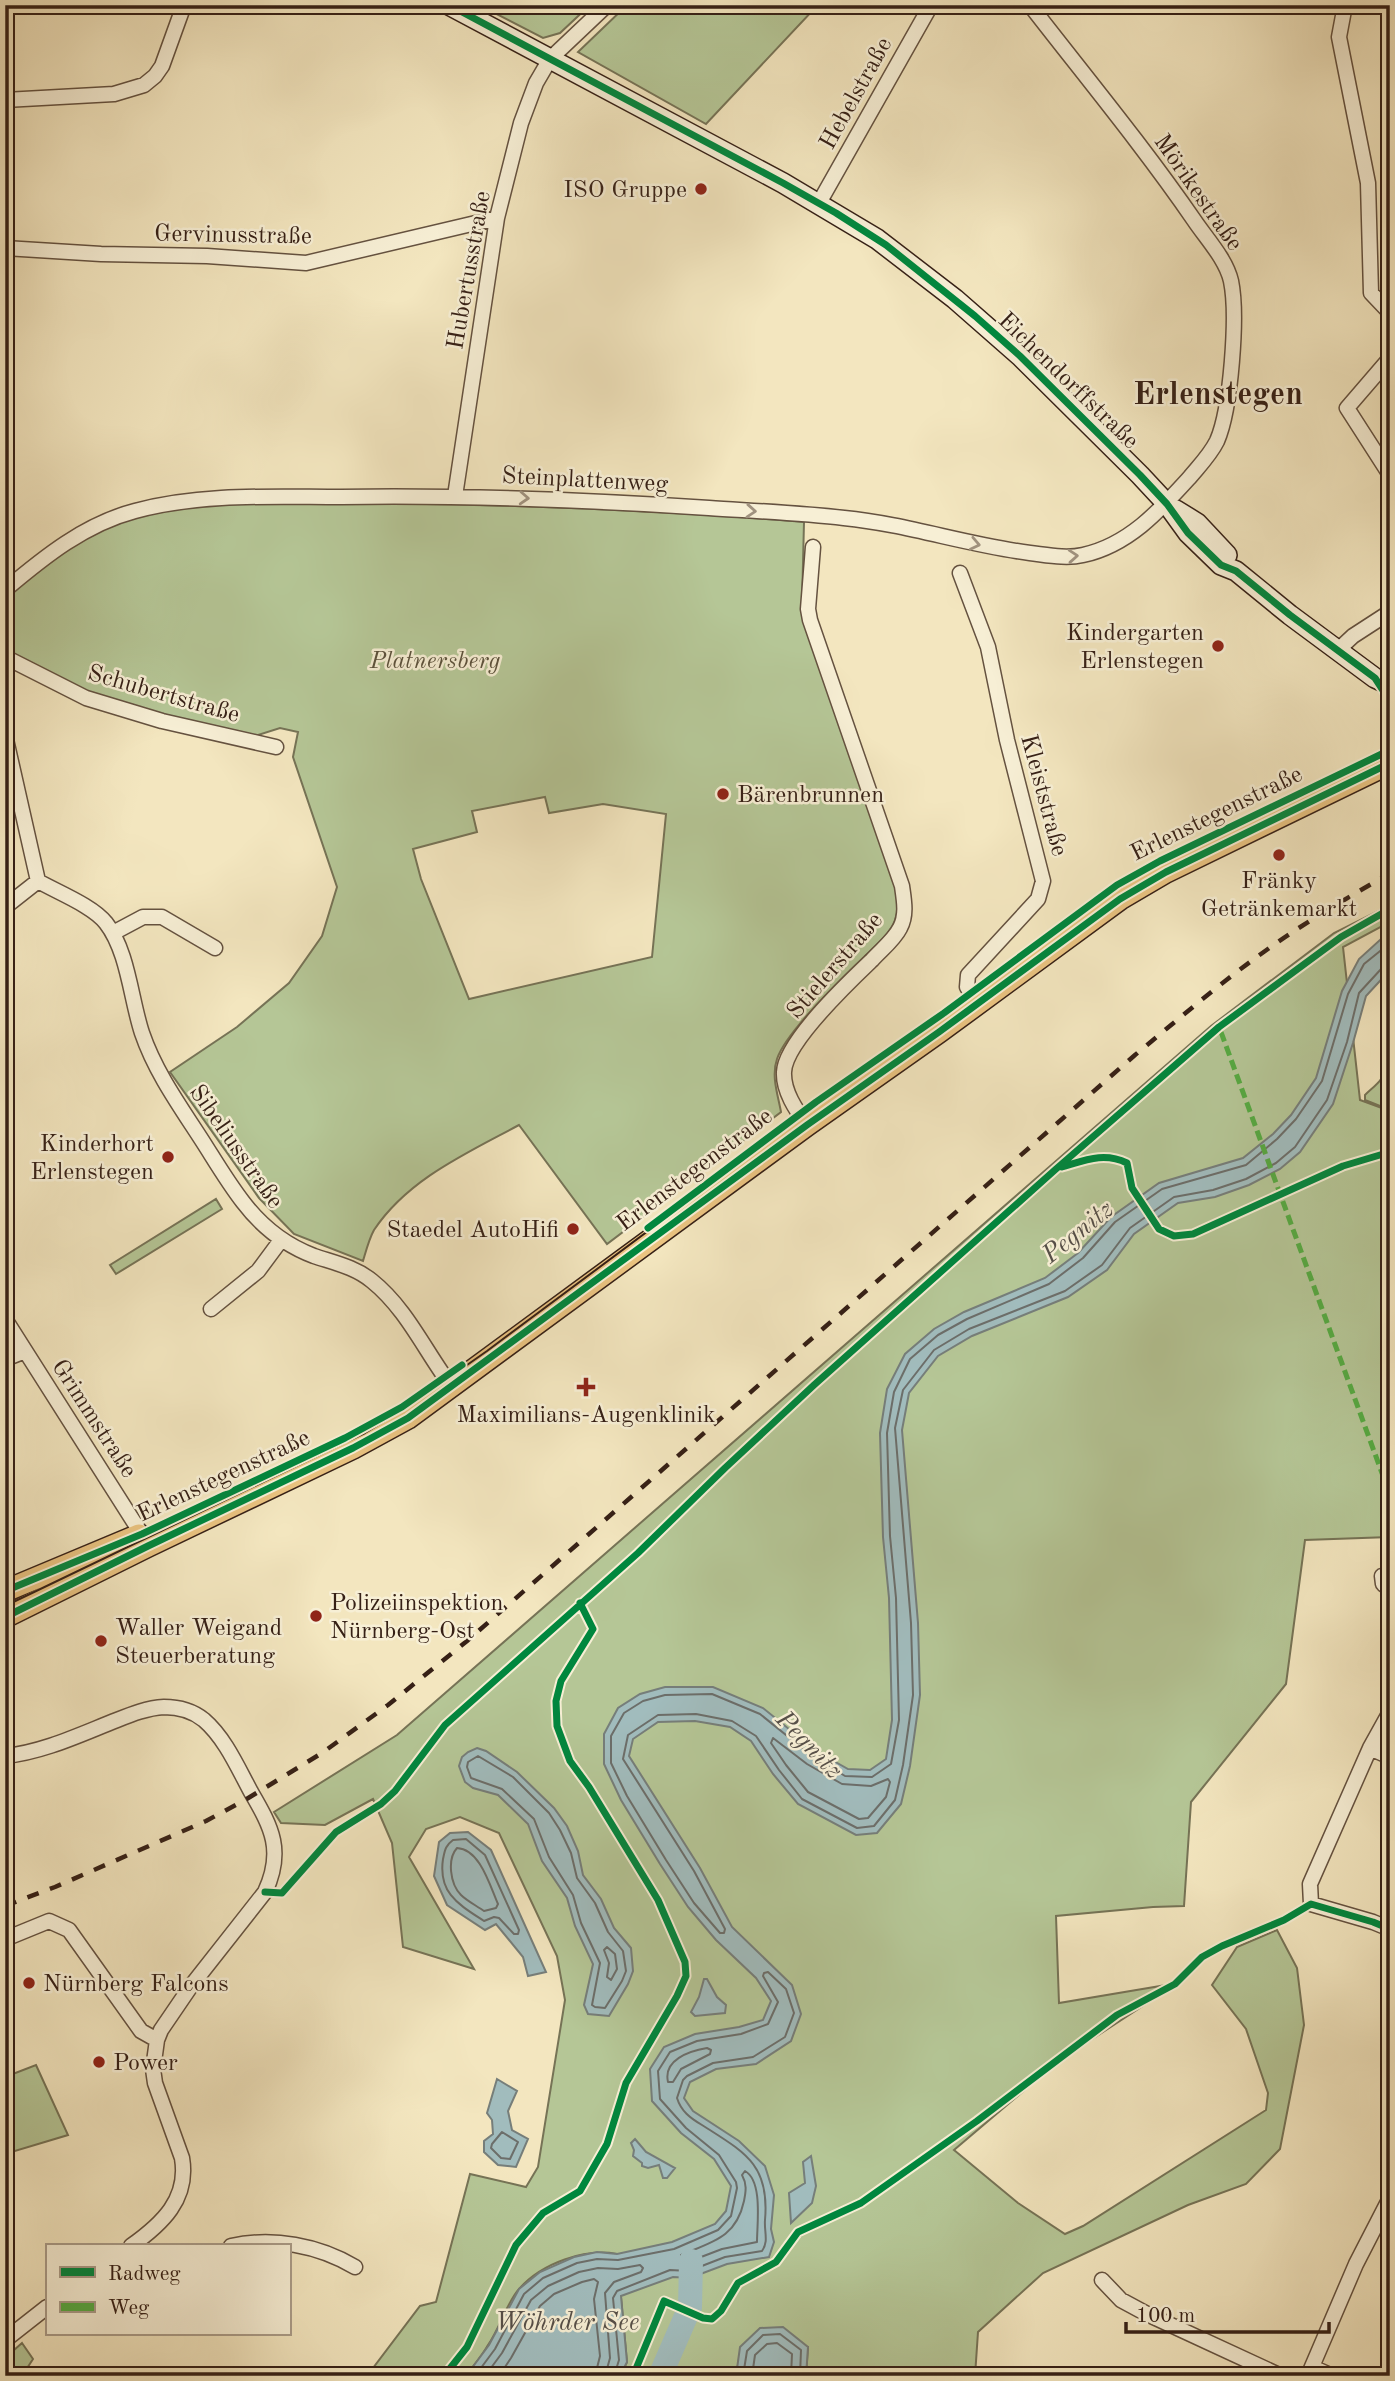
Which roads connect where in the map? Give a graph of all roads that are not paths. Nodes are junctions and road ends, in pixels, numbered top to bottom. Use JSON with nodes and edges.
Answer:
{"nodes":[{"id":1,"x":184,"y":5,"type":"edge"},
{"id":2,"x":449,"y":5,"type":"edge"},
{"id":3,"x":607,"y":5,"type":"edge"},
{"id":4,"x":931,"y":5,"type":"edge"},
{"id":5,"x":1030,"y":5,"type":"edge"},
{"id":6,"x":1345,"y":5,"type":"edge"},
{"id":7,"x":550,"y":59,"type":"junction"},
{"id":8,"x":5,"y":100,"type":"edge"},
{"id":9,"x":819,"y":203,"type":"junction"},
{"id":10,"x":497,"y":218,"type":"junction"},
{"id":11,"x":5,"y":248,"type":"edge"},
{"id":12,"x":1390,"y":313,"type":"edge"},
{"id":13,"x":1390,"y":358,"type":"edge"},
{"id":14,"x":1390,"y":475,"type":"edge"},
{"id":15,"x":456,"y":496,"type":"junction"},
{"id":16,"x":1167,"y":504,"type":"junction"},
{"id":17,"x":813,"y":547,"type":"dead end"},
{"id":18,"x":960,"y":573,"type":"dead end"},
{"id":19,"x":5,"y":590,"type":"edge"},
{"id":20,"x":1390,"y":612,"type":"edge"},
{"id":21,"x":1338,"y":650,"type":"junction"},
{"id":22,"x":5,"y":657,"type":"edge"},
{"id":23,"x":1382,"y":681,"type":"edge"},
{"id":24,"x":1390,"y":701,"type":"edge"},
{"id":25,"x":5,"y":735,"type":"edge"},
{"id":26,"x":276,"y":747,"type":"dead end"},
{"id":27,"x":1390,"y":750,"type":"edge"},
{"id":28,"x":1390,"y":764,"type":"edge"},
{"id":29,"x":38,"y":881,"type":"junction"},
{"id":30,"x":5,"y":907,"type":"edge"},
{"id":31,"x":113,"y":933,"type":"junction"},
{"id":32,"x":215,"y":948,"type":"dead end"},
{"id":33,"x":974,"y":999,"type":"junction"},
{"id":34,"x":803,"y":1120,"type":"junction"},
{"id":35,"x":281,"y":1240,"type":"junction"},
{"id":36,"x":211,"y":1309,"type":"dead end"},
{"id":37,"x":5,"y":1319,"type":"edge"},
{"id":38,"x":25,"y":1351,"type":"junction"},
{"id":39,"x":5,"y":1359,"type":"edge"},
{"id":40,"x":449,"y":1382,"type":"junction"},
{"id":41,"x":145,"y":1540,"type":"junction"},
{"id":42,"x":1381,"y":1576,"type":"dead end"},
{"id":43,"x":1390,"y":1589,"type":"edge"},
{"id":44,"x":5,"y":1591,"type":"edge"},
{"id":45,"x":5,"y":1617,"type":"edge"},
{"id":46,"x":1390,"y":1712,"type":"edge"},
{"id":47,"x":1370,"y":1748,"type":"junction"},
{"id":48,"x":5,"y":1756,"type":"edge"},
{"id":49,"x":1390,"y":1757,"type":"edge"},
{"id":50,"x":1390,"y":1929,"type":"edge"},
{"id":51,"x":5,"y":1938,"type":"edge"},
{"id":52,"x":157,"y":2040,"type":"junction"},
{"id":53,"x":1390,"y":2199,"type":"edge"},
{"id":54,"x":149,"y":2241,"type":"edge"},
{"id":55,"x":241,"y":2244,"type":"edge"},
{"id":56,"x":287,"y":2244,"type":"edge"},
{"id":57,"x":290,"y":2245,"type":"edge"},
{"id":58,"x":355,"y":2267,"type":"dead end"},
{"id":59,"x":1102,"y":2280,"type":"dead end"},
{"id":60,"x":46,"y":2308,"type":"edge"},
{"id":61,"x":5,"y":2340,"type":"edge"},
{"id":62,"x":1310,"y":2371,"type":"edge"},
{"id":63,"x":1281,"y":2376,"type":"edge"},
{"id":64,"x":1332,"y":2376,"type":"edge"}],
"edges":[{"from":1,"to":8,"type":"street"},
{"from":2,"to":7,"type":"street","name":"Eichendorffstraße"},
{"from":3,"to":7,"type":"street","name":"Hubertusstraße"},
{"from":4,"to":9,"type":"street","name":"Hebelstraße"},
{"from":5,"to":16,"type":"street","name":"Mörikestraße"},
{"from":6,"to":12,"type":"street"},
{"from":7,"to":9,"type":"street","name":"Eichendorffstraße"},
{"from":7,"to":10,"type":"street","name":"Hubertusstraße"},
{"from":9,"to":16,"type":"street","name":"Eichendorffstraße"},
{"from":10,"to":11,"type":"street","name":"Gervinusstraße"},
{"from":10,"to":15,"type":"street","name":"Hubertusstraße"},
{"from":13,"to":14,"type":"street"},
{"from":15,"to":16,"type":"street","name":"Steinplattenweg","one_way":true},
{"from":15,"to":19,"type":"street","name":"Steinplattenweg"},
{"from":16,"to":21,"type":"street","name":"Eichendorffstraße"},
{"from":17,"to":34,"type":"street","name":"Stielerstraße"},
{"from":18,"to":33,"type":"street","name":"Kleiststraße"},
{"from":20,"to":21,"type":"street"},
{"from":21,"to":23,"type":"street","name":"Eichendorffstraße"},
{"from":22,"to":26,"type":"street","name":"Schubertstraße"},
{"from":23,"to":24,"type":"street","name":"Eichendorffstraße"},
{"from":25,"to":29,"type":"street"},
{"from":27,"to":33,"type":"main road","name":"Erlenstegenstraße"},
{"from":28,"to":33,"type":"main road","name":"Erlenstegenstraße"},
{"from":29,"to":30,"type":"street"},
{"from":29,"to":31,"type":"street","name":"Sibeliusstraße"},
{"from":31,"to":32,"type":"street"},
{"from":31,"to":35,"type":"street","name":"Sibeliusstraße"},
{"from":33,"to":34,"type":"main road","name":"Erlenstegenstraße"},
{"from":34,"to":40,"type":"main road","name":"Erlenstegenstraße"},
{"from":35,"to":36,"type":"street"},
{"from":35,"to":40,"type":"street","name":"Sibeliusstraße"},
{"from":37,"to":38,"type":"street","name":"Grimmstraße"},
{"from":38,"to":39,"type":"street","name":"Grimmstraße"},
{"from":38,"to":41,"type":"street","name":"Grimmstraße"},
{"from":40,"to":41,"type":"main road","name":"Erlenstegenstraße"},
{"from":41,"to":44,"type":"main road","name":"Erlenstegenstraße"},
{"from":41,"to":45,"type":"main road","name":"Erlenstegenstraße"},
{"from":42,"to":43,"type":"street"},
{"from":46,"to":47,"type":"street"},
{"from":47,"to":49,"type":"street"},
{"from":47,"to":50,"type":"street"},
{"from":48,"to":52,"type":"street"},
{"from":51,"to":52,"type":"street"},
{"from":52,"to":54,"type":"street"},
{"from":53,"to":62,"type":"street"},
{"from":55,"to":56,"type":"street"},
{"from":57,"to":58,"type":"street"},
{"from":59,"to":63,"type":"street"},
{"from":60,"to":61,"type":"street"},
{"from":62,"to":64,"type":"street"}]}
